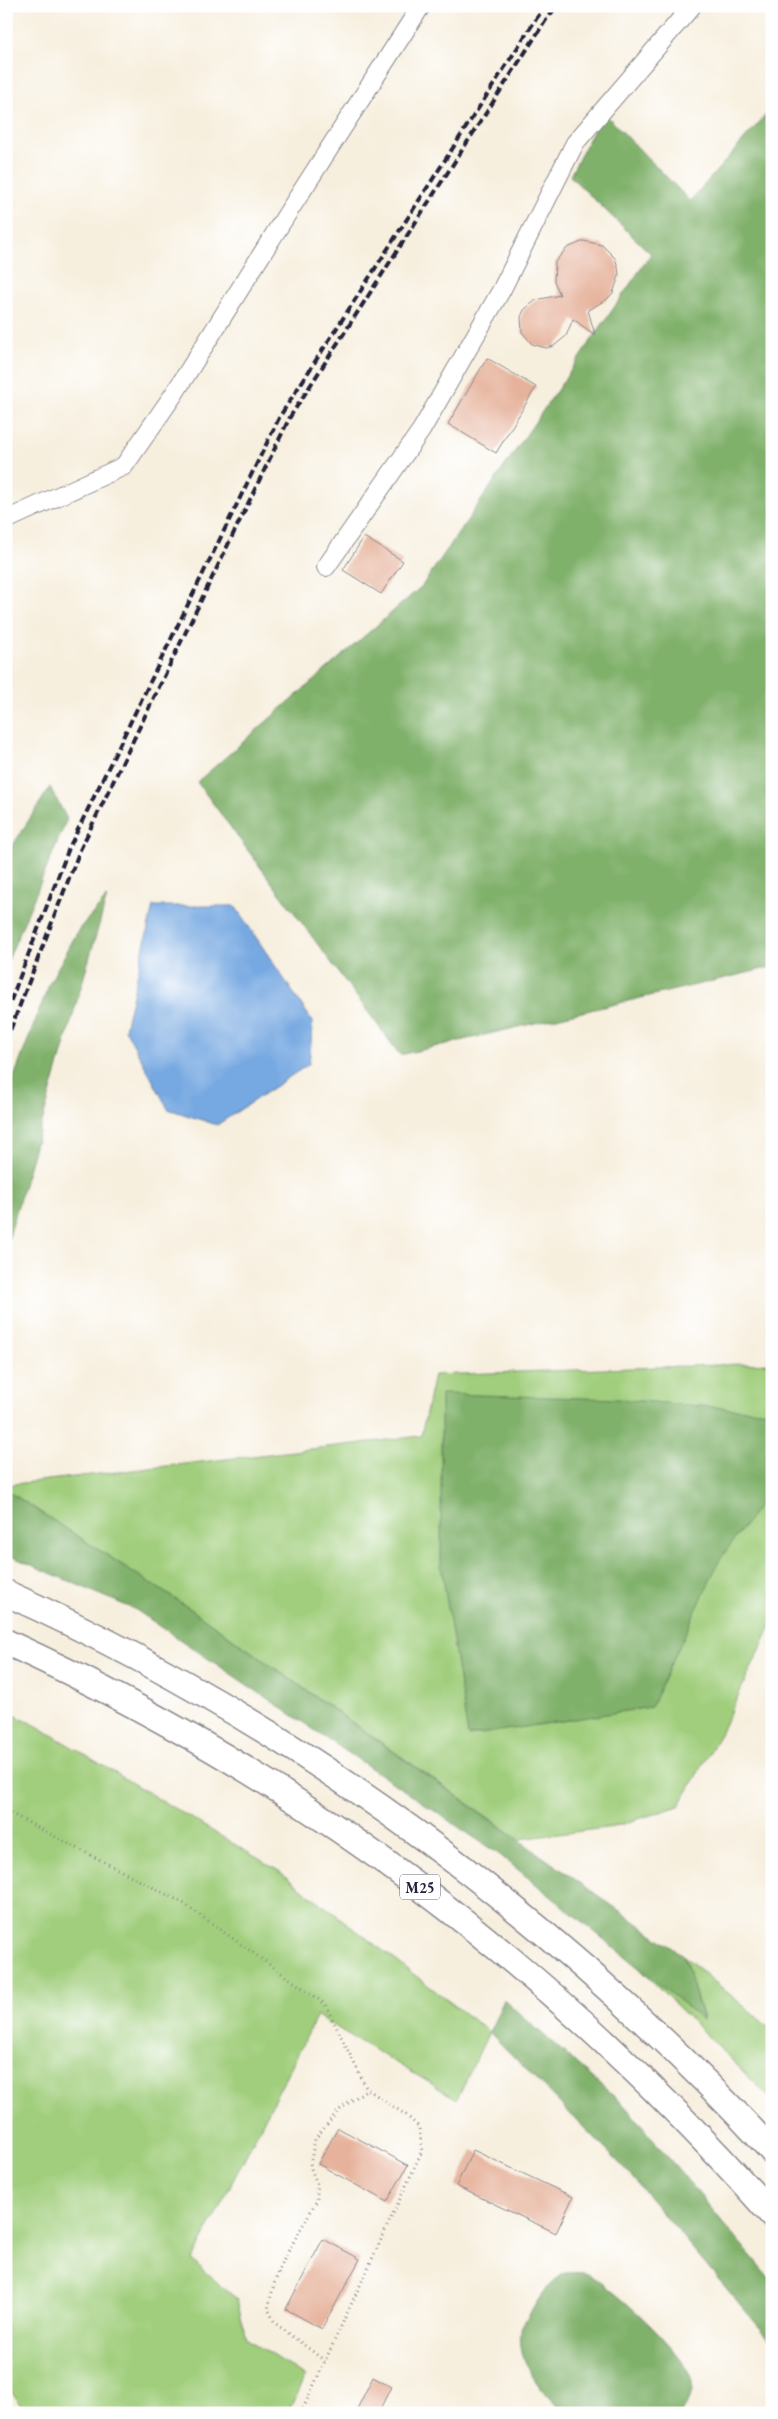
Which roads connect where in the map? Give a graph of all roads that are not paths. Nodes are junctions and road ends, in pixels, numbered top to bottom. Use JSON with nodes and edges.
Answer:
{"nodes":[{"id":1,"x":421,"y":6,"type":"edge"},
{"id":2,"x":692,"y":6,"type":"edge"},
{"id":3,"x":6,"y":520,"type":"edge"},
{"id":4,"x":326,"y":567,"type":"dead end"},
{"id":5,"x":6,"y":1593,"type":"edge"},
{"id":6,"x":6,"y":1642,"type":"edge"},
{"id":7,"x":772,"y":2151,"type":"edge"},
{"id":8,"x":772,"y":2215,"type":"edge"}],
"edges":[{"from":1,"to":3,"type":"lane"},
{"from":2,"to":4,"type":"lane"},
{"from":5,"to":7,"type":"highway","number":"M25"},
{"from":6,"to":8,"type":"highway","number":"M25"}]}
